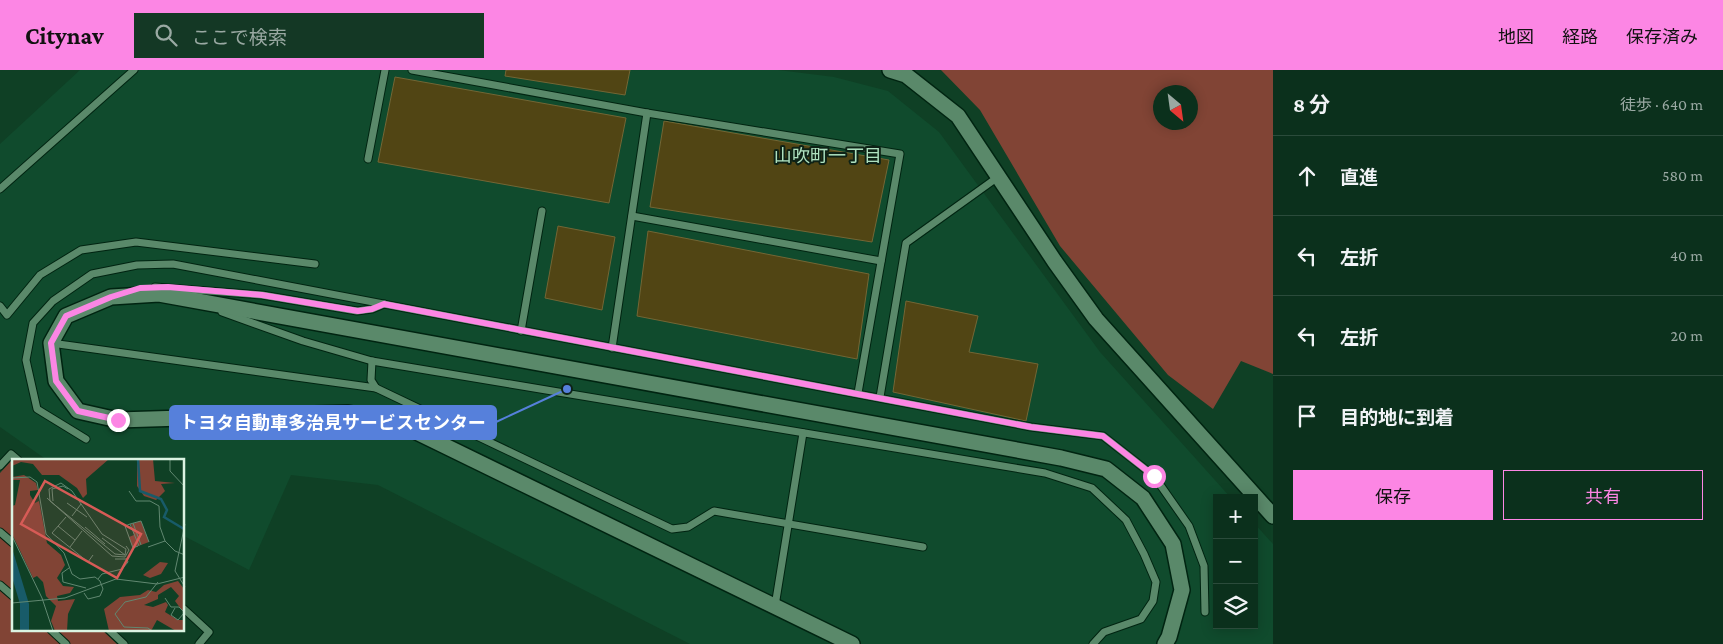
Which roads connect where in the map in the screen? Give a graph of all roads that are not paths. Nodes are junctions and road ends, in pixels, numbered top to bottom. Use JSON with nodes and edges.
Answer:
{"nodes":[{"id":1,"x":134,"y":70,"type":"edge"},
{"id":2,"x":385,"y":70,"type":"edge"},
{"id":3,"x":412,"y":70,"type":"edge"},
{"id":4,"x":890,"y":70,"type":"edge"},
{"id":5,"x":647,"y":112,"type":"junction"},
{"id":6,"x":368,"y":159,"type":"dead end"},
{"id":7,"x":998,"y":176,"type":"junction"},
{"id":8,"x":0,"y":189,"type":"edge"},
{"id":9,"x":542,"y":211,"type":"dead end"},
{"id":10,"x":632,"y":216,"type":"junction"},
{"id":11,"x":881,"y":261,"type":"junction"},
{"id":12,"x":315,"y":264,"type":"dead end"},
{"id":13,"x":111,"y":297,"type":"junction"},
{"id":14,"x":191,"y":300,"type":"junction"},
{"id":15,"x":384,"y":304,"type":"junction"},
{"id":16,"x":0,"y":306,"type":"edge"},
{"id":17,"x":521,"y":331,"type":"junction"},
{"id":18,"x":51,"y":343,"type":"junction"},
{"id":19,"x":612,"y":348,"type":"junction"},
{"id":20,"x":372,"y":360,"type":"junction"},
{"id":21,"x":376,"y":388,"type":"junction"},
{"id":22,"x":858,"y":393,"type":"junction"},
{"id":23,"x":880,"y":397,"type":"junction"},
{"id":24,"x":803,"y":433,"type":"junction"},
{"id":25,"x":86,"y":438,"type":"dead end"},
{"id":26,"x":17,"y":459,"type":"edge"},
{"id":27,"x":0,"y":466,"type":"edge"},
{"id":28,"x":1273,"y":516,"type":"edge"},
{"id":29,"x":788,"y":524,"type":"junction"},
{"id":30,"x":0,"y":532,"type":"edge"},
{"id":31,"x":12,"y":542,"type":"edge"},
{"id":32,"x":923,"y":547,"type":"dead end"},
{"id":33,"x":0,"y":585,"type":"edge"},
{"id":34,"x":12,"y":595,"type":"edge"},
{"id":35,"x":775,"y":607,"type":"junction"},
{"id":36,"x":185,"y":610,"type":"edge"},
{"id":37,"x":1205,"y":612,"type":"dead end"},
{"id":38,"x":53,"y":632,"type":"edge"},
{"id":39,"x":111,"y":632,"type":"edge"},
{"id":40,"x":66,"y":644,"type":"edge"},
{"id":41,"x":124,"y":644,"type":"edge"},
{"id":42,"x":199,"y":644,"type":"edge"},
{"id":43,"x":852,"y":644,"type":"edge"},
{"id":44,"x":1093,"y":644,"type":"edge"},
{"id":45,"x":1165,"y":644,"type":"edge"}],
"edges":[{"from":1,"to":8,"type":"lane"},
{"from":2,"to":6,"type":"lane"},
{"from":3,"to":5,"type":"lane"},
{"from":4,"to":7,"type":"street"},
{"from":5,"to":10,"type":"lane"},
{"from":5,"to":11,"type":"lane"},
{"from":7,"to":23,"type":"lane"},
{"from":7,"to":28,"type":"street"},
{"from":9,"to":17,"type":"lane"},
{"from":10,"to":11,"type":"lane"},
{"from":10,"to":19,"type":"lane"},
{"from":11,"to":22,"type":"lane"},
{"from":12,"to":16,"type":"lane"},
{"from":13,"to":14,"type":"street"},
{"from":13,"to":15,"type":"lane"},
{"from":13,"to":18,"type":"street"},
{"from":14,"to":20,"type":"lane"},
{"from":14,"to":45,"type":"street"},
{"from":15,"to":17,"type":"lane"},
{"from":15,"to":25,"type":"lane"},
{"from":17,"to":19,"type":"lane"},
{"from":18,"to":21,"type":"lane"},
{"from":18,"to":35,"type":"street"},
{"from":19,"to":22,"type":"lane"},
{"from":20,"to":21,"type":"lane"},
{"from":20,"to":24,"type":"lane"},
{"from":21,"to":29,"type":"lane"},
{"from":22,"to":23,"type":"lane"},
{"from":23,"to":37,"type":"lane"},
{"from":24,"to":29,"type":"lane"},
{"from":24,"to":44,"type":"lane"},
{"from":26,"to":27,"type":"lane"},
{"from":29,"to":32,"type":"lane"},
{"from":29,"to":35,"type":"lane"},
{"from":30,"to":31,"type":"lane"},
{"from":33,"to":34,"type":"lane"},
{"from":35,"to":43,"type":"street"},
{"from":36,"to":42,"type":"lane"},
{"from":38,"to":40,"type":"lane"},
{"from":39,"to":41,"type":"lane"}]}
